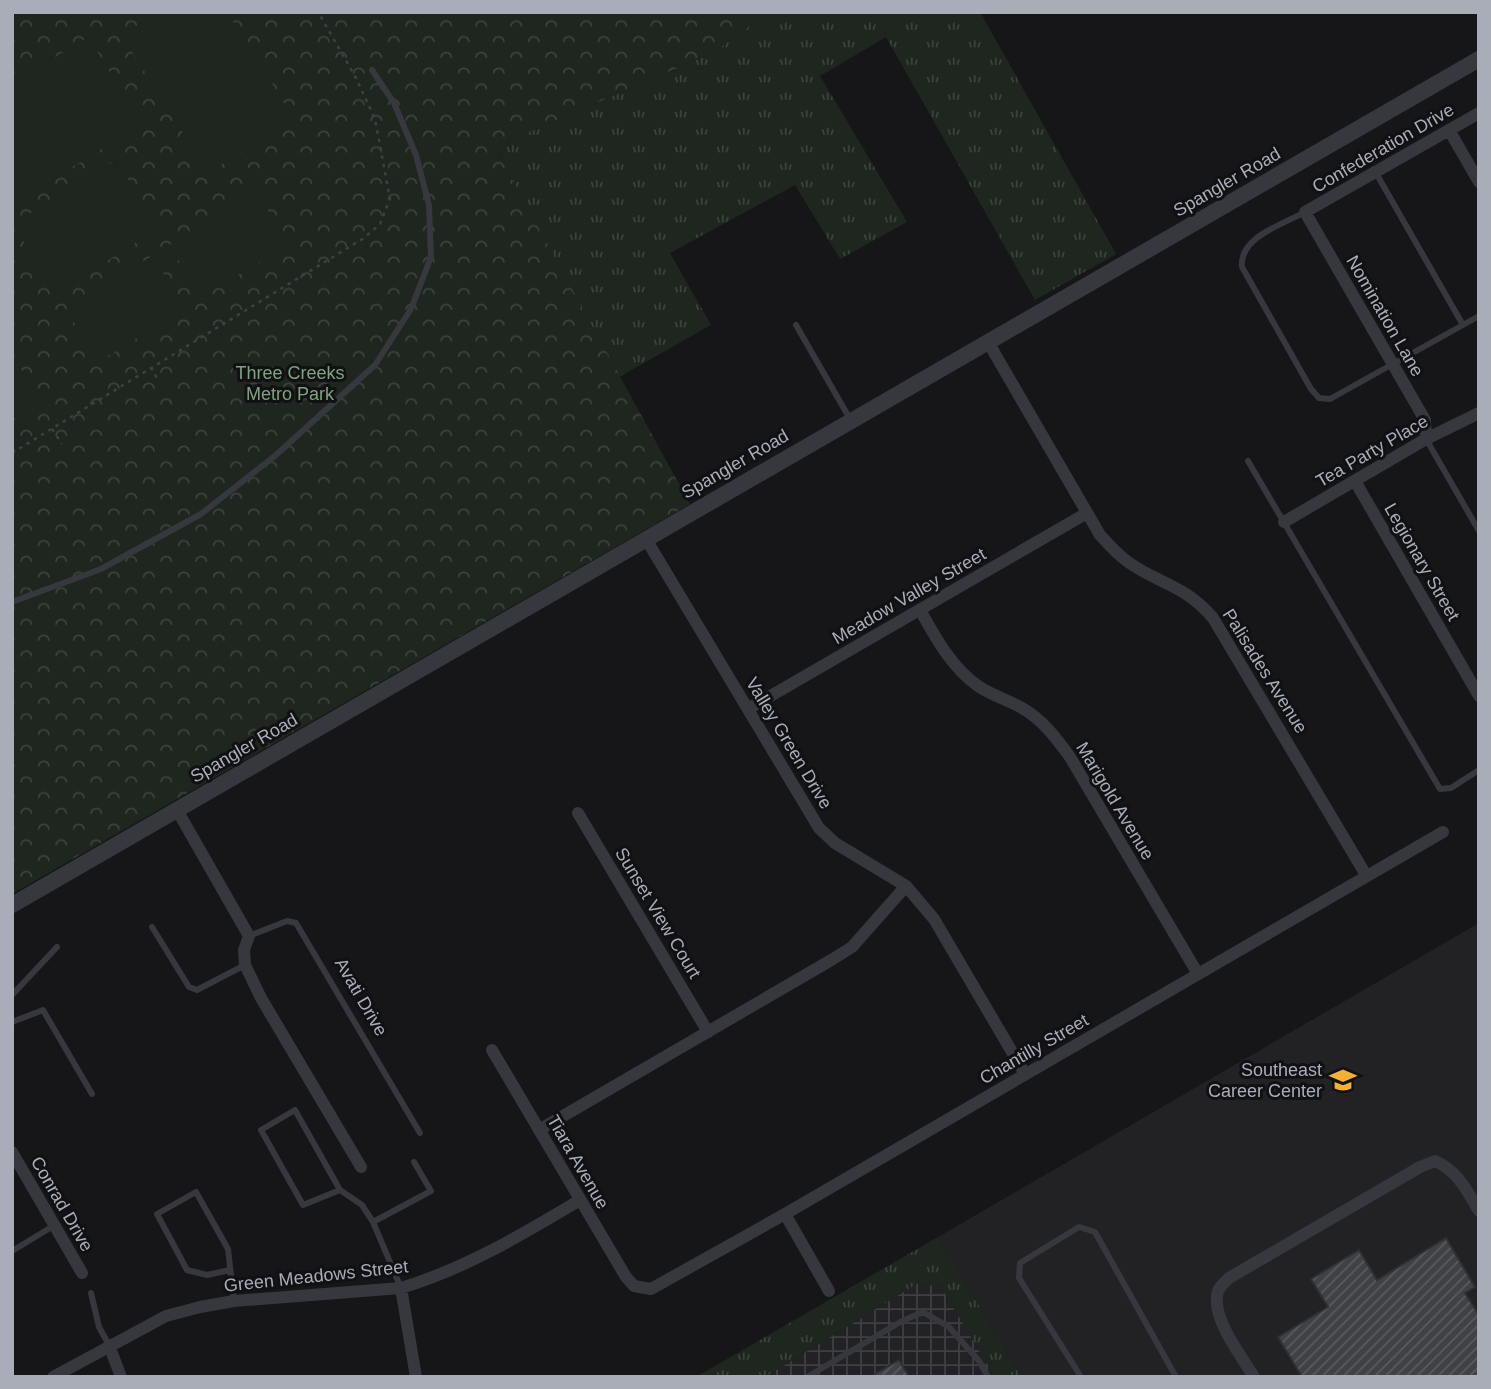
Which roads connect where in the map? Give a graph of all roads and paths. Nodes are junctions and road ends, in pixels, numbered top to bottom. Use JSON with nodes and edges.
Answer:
{"nodes":[{"id":1,"x":318,"y":12,"type":"edge"},
{"id":2,"x":1479,"y":59,"type":"edge"},
{"id":3,"x":369,"y":71,"type":"joint"},
{"id":4,"x":356,"y":78,"type":"junction"},
{"id":5,"x":1479,"y":113,"type":"edge"},
{"id":6,"x":1449,"y":130,"type":"junction"},
{"id":7,"x":1376,"y":173,"type":"junction"},
{"id":8,"x":1479,"y":182,"type":"edge"},
{"id":9,"x":1305,"y":212,"type":"junction"},
{"id":10,"x":1479,"y":316,"type":"edge"},
{"id":11,"x":796,"y":325,"type":"dead end"},
{"id":12,"x":1463,"y":325,"type":"junction"},
{"id":13,"x":988,"y":342,"type":"junction"},
{"id":14,"x":1392,"y":365,"type":"junction"},
{"id":15,"x":151,"y":367,"type":"junction"},
{"id":16,"x":159,"y":382,"type":"dead end"},
{"id":17,"x":1479,"y":413,"type":"edge"},
{"id":18,"x":850,"y":421,"type":"junction"},
{"id":19,"x":52,"y":429,"type":"junction"},
{"id":20,"x":1426,"y":439,"type":"junction"},
{"id":21,"x":62,"y":444,"type":"dead end"},
{"id":22,"x":12,"y":453,"type":"edge"},
{"id":23,"x":1248,"y":461,"type":"dead end"},
{"id":24,"x":1355,"y":481,"type":"junction"},
{"id":25,"x":1087,"y":513,"type":"junction"},
{"id":26,"x":1284,"y":522,"type":"junction"},
{"id":27,"x":1479,"y":531,"type":"edge"},
{"id":28,"x":646,"y":539,"type":"junction"},
{"id":29,"x":12,"y":602,"type":"edge"},
{"id":30,"x":920,"y":610,"type":"junction"},
{"id":31,"x":1479,"y":696,"type":"edge"},
{"id":32,"x":748,"y":709,"type":"junction"},
{"id":33,"x":1479,"y":770,"type":"edge"},
{"id":34,"x":177,"y":810,"type":"junction"},
{"id":35,"x":578,"y":813,"type":"dead end"},
{"id":36,"x":1443,"y":832,"type":"dead end"},
{"id":37,"x":1366,"y":875,"type":"junction"},
{"id":38,"x":906,"y":886,"type":"junction"},
{"id":39,"x":12,"y":905,"type":"edge"},
{"id":40,"x":152,"y":927,"type":"dead end"},
{"id":41,"x":250,"y":936,"type":"junction"},
{"id":42,"x":57,"y":947,"type":"dead end"},
{"id":43,"x":245,"y":965,"type":"junction"},
{"id":44,"x":1198,"y":974,"type":"junction"},
{"id":45,"x":12,"y":995,"type":"edge"},
{"id":46,"x":12,"y":1022,"type":"edge"},
{"id":47,"x":708,"y":1032,"type":"junction"},
{"id":48,"x":492,"y":1050,"type":"dead end"},
{"id":49,"x":1025,"y":1074,"type":"junction"},
{"id":50,"x":92,"y":1094,"type":"dead end"},
{"id":51,"x":539,"y":1130,"type":"junction"},
{"id":52,"x":420,"y":1133,"type":"dead end"},
{"id":53,"x":12,"y":1152,"type":"edge"},
{"id":54,"x":414,"y":1162,"type":"dead end"},
{"id":55,"x":361,"y":1167,"type":"dead end"},
{"id":56,"x":340,"y":1190,"type":"junction"},
{"id":57,"x":580,"y":1200,"type":"junction"},
{"id":58,"x":1479,"y":1211,"type":"edge"},
{"id":59,"x":785,"y":1214,"type":"junction"},
{"id":60,"x":373,"y":1222,"type":"junction"},
{"id":61,"x":55,"y":1226,"type":"junction"},
{"id":62,"x":12,"y":1251,"type":"edge"},
{"id":63,"x":230,"y":1270,"type":"junction"},
{"id":64,"x":82,"y":1273,"type":"dead end"},
{"id":65,"x":401,"y":1288,"type":"junction"},
{"id":66,"x":640,"y":1288,"type":"joint"},
{"id":67,"x":829,"y":1291,"type":"dead end"},
{"id":68,"x":91,"y":1293,"type":"dead end"},
{"id":69,"x":234,"y":1301,"type":"junction"},
{"id":70,"x":108,"y":1345,"type":"junction"},
{"id":71,"x":52,"y":1377,"type":"edge"},
{"id":72,"x":121,"y":1377,"type":"edge"},
{"id":73,"x":416,"y":1377,"type":"edge"},
{"id":74,"x":807,"y":1377,"type":"edge"},
{"id":75,"x":988,"y":1377,"type":"edge"},
{"id":76,"x":1081,"y":1377,"type":"edge"},
{"id":77,"x":1176,"y":1377,"type":"edge"},
{"id":78,"x":1254,"y":1377,"type":"edge"}],
"edges":[{"from":1,"to":4,"type":"path"},
{"from":2,"to":13,"type":"street","name":"Spangler Road"},
{"from":3,"to":4,"type":"path"},
{"from":3,"to":29,"type":"lane"},
{"from":4,"to":15,"type":"path"},
{"from":5,"to":6,"type":"street","name":"Confederation Drive"},
{"from":6,"to":7,"type":"street","name":"Confederation Drive"},
{"from":6,"to":8,"type":"street"},
{"from":7,"to":9,"type":"street","name":"Confederation Drive"},
{"from":7,"to":12,"type":"lane"},
{"from":9,"to":14,"type":"street","name":"Nomination Lane"},
{"from":9,"to":14,"type":"lane"},
{"from":10,"to":12,"type":"lane"},
{"from":11,"to":18,"type":"lane"},
{"from":12,"to":14,"type":"lane"},
{"from":13,"to":18,"type":"street","name":"Spangler Road"},
{"from":13,"to":25,"type":"street","name":"Palisades Avenue"},
{"from":14,"to":20,"type":"street","name":"Nomination Lane"},
{"from":15,"to":16,"type":"path"},
{"from":15,"to":19,"type":"path"},
{"from":17,"to":20,"type":"street","name":"Tea Party Place"},
{"from":18,"to":28,"type":"street","name":"Spangler Road"},
{"from":19,"to":21,"type":"path"},
{"from":19,"to":22,"type":"path"},
{"from":20,"to":24,"type":"street","name":"Tea Party Place"},
{"from":20,"to":27,"type":"lane"},
{"from":23,"to":26,"type":"lane"},
{"from":24,"to":26,"type":"street","name":"Tea Party Place"},
{"from":24,"to":31,"type":"street","name":"Legionary Street"},
{"from":25,"to":30,"type":"street","name":"Meadow Valley Street"},
{"from":25,"to":37,"type":"street","name":"Palisades Avenue"},
{"from":26,"to":33,"type":"lane"},
{"from":28,"to":32,"type":"street","name":"Valley Green Drive"},
{"from":28,"to":34,"type":"street","name":"Spangler Road"},
{"from":30,"to":32,"type":"street","name":"Meadow Valley Street"},
{"from":30,"to":44,"type":"street","name":"Marigold Avenue"},
{"from":32,"to":38,"type":"street","name":"Valley Green Drive"},
{"from":34,"to":39,"type":"street","name":"Spangler Road"},
{"from":34,"to":41,"type":"street"},
{"from":35,"to":47,"type":"street","name":"Sunset View Court"},
{"from":36,"to":37,"type":"street","name":"Chantilly Street"},
{"from":37,"to":44,"type":"street","name":"Chantilly Street"},
{"from":38,"to":47,"type":"street"},
{"from":38,"to":49,"type":"street","name":"Valley Green Drive"},
{"from":40,"to":43,"type":"lane"},
{"from":41,"to":43,"type":"street"},
{"from":41,"to":52,"type":"lane","name":"Avati Drive"},
{"from":42,"to":45,"type":"lane"},
{"from":43,"to":55,"type":"street"},
{"from":44,"to":49,"type":"street","name":"Chantilly Street"},
{"from":46,"to":50,"type":"lane"},
{"from":47,"to":51,"type":"street"},
{"from":48,"to":51,"type":"street","name":"Tiara Avenue"},
{"from":49,"to":59,"type":"street","name":"Chantilly Street"},
{"from":51,"to":57,"type":"street","name":"Tiara Avenue"},
{"from":53,"to":61,"type":"street","name":"Conrad Drive"},
{"from":54,"to":60,"type":"lane"},
{"from":56,"to":56,"type":"lane"},
{"from":56,"to":60,"type":"lane"},
{"from":57,"to":65,"type":"street","name":"Green Meadows Street"},
{"from":57,"to":66,"type":"street","name":"Tiara Avenue"},
{"from":58,"to":78,"type":"street"},
{"from":59,"to":66,"type":"street","name":"Chantilly Street"},
{"from":59,"to":67,"type":"street"},
{"from":60,"to":65,"type":"lane"},
{"from":61,"to":62,"type":"lane"},
{"from":61,"to":64,"type":"street","name":"Conrad Drive"},
{"from":63,"to":63,"type":"lane"},
{"from":63,"to":69,"type":"lane"},
{"from":65,"to":69,"type":"street","name":"Green Meadows Street"},
{"from":65,"to":73,"type":"street"},
{"from":68,"to":70,"type":"lane"},
{"from":69,"to":70,"type":"street","name":"Green Meadows Street"},
{"from":70,"to":71,"type":"street","name":"Green Meadows Street"},
{"from":70,"to":72,"type":"street"},
{"from":74,"to":75,"type":"lane"},
{"from":76,"to":77,"type":"lane"}]}
